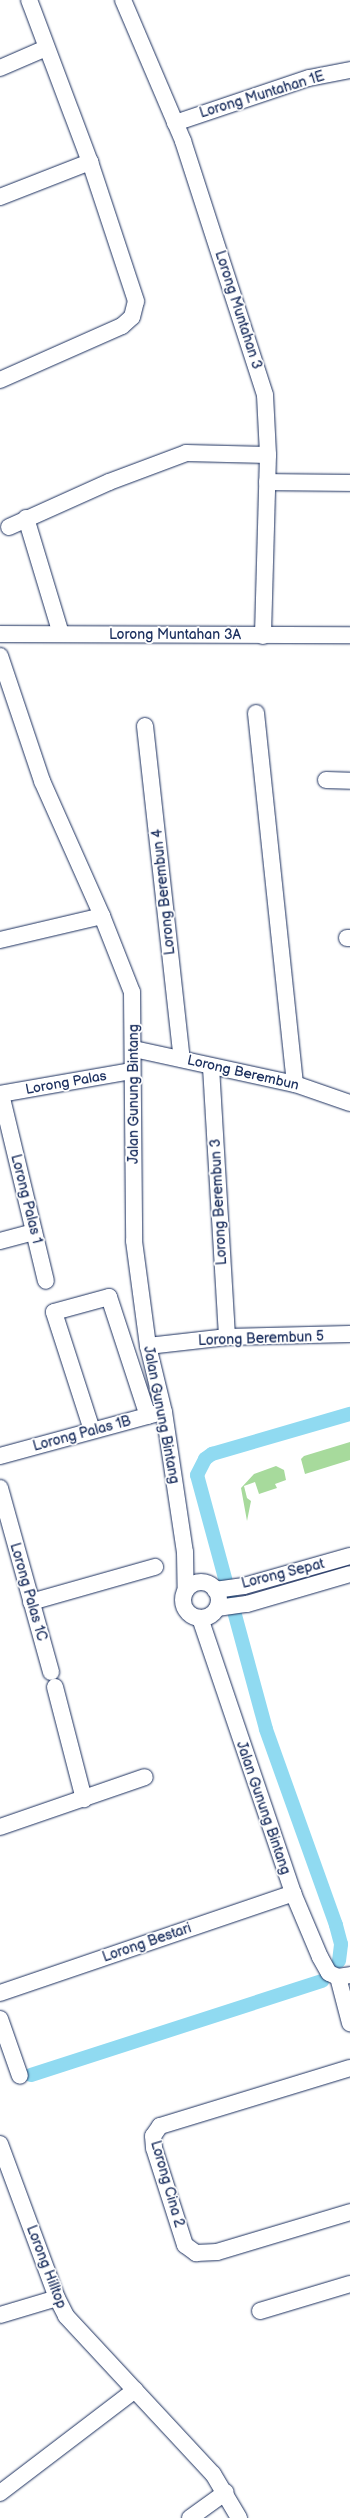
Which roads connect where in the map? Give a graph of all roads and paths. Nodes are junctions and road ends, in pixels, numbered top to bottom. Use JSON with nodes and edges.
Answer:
{"nodes":[{"id":1,"x":29,"y":0,"type":"edge"},
{"id":2,"x":126,"y":1,"type":"edge"},
{"id":3,"x":46,"y":48,"type":"junction"},
{"id":4,"x":0,"y":68,"type":"edge"},
{"id":5,"x":350,"y":70,"type":"edge"},
{"id":6,"x":175,"y":123,"type":"junction"},
{"id":7,"x":90,"y":162,"type":"junction"},
{"id":8,"x":0,"y":197,"type":"edge"},
{"id":9,"x":0,"y":380,"type":"edge"},
{"id":10,"x":268,"y":455,"type":"junction"},
{"id":11,"x":267,"y":482,"type":"junction"},
{"id":12,"x":350,"y":483,"type":"edge"},
{"id":13,"x":26,"y":518,"type":"junction"},
{"id":14,"x":9,"y":527,"type":"dead end"},
{"id":15,"x":0,"y":634,"type":"edge"},
{"id":16,"x":61,"y":634,"type":"junction"},
{"id":17,"x":350,"y":635,"type":"edge"},
{"id":18,"x":263,"y":636,"type":"junction"},
{"id":19,"x":0,"y":656,"type":"edge"},
{"id":20,"x":256,"y":713,"type":"dead end"},
{"id":21,"x":145,"y":726,"type":"dead end"},
{"id":22,"x":326,"y":780,"type":"dead end"},
{"id":23,"x":350,"y":781,"type":"edge"},
{"id":24,"x":102,"y":916,"type":"junction"},
{"id":25,"x":0,"y":940,"type":"edge"},
{"id":26,"x":134,"y":1049,"type":"junction"},
{"id":27,"x":182,"y":1059,"type":"junction"},
{"id":28,"x":211,"y":1067,"type":"junction"},
{"id":29,"x":132,"y":1071,"type":"junction"},
{"id":30,"x":295,"y":1084,"type":"junction"},
{"id":31,"x":0,"y":1094,"type":"edge"},
{"id":32,"x":350,"y":1103,"type":"edge"},
{"id":33,"x":34,"y":1232,"type":"junction"},
{"id":34,"x":0,"y":1241,"type":"edge"},
{"id":35,"x":46,"y":1281,"type":"dead end"},
{"id":36,"x":350,"y":1334,"type":"edge"},
{"id":37,"x":227,"y":1337,"type":"junction"},
{"id":38,"x":148,"y":1346,"type":"junction"},
{"id":39,"x":164,"y":1412,"type":"junction"},
{"id":40,"x":148,"y":1416,"type":"junction"},
{"id":41,"x":92,"y":1430,"type":"junction"},
{"id":42,"x":0,"y":1456,"type":"edge"},
{"id":43,"x":0,"y":1488,"type":"edge"},
{"id":44,"x":185,"y":1552,"type":"junction"},
{"id":45,"x":350,"y":1556,"type":"edge"},
{"id":46,"x":155,"y":1567,"type":"dead end"},
{"id":47,"x":350,"y":1574,"type":"edge"},
{"id":48,"x":201,"y":1582,"type":"junction"},
{"id":49,"x":230,"y":1587,"type":"junction"},
{"id":50,"x":186,"y":1591,"type":"junction"},
{"id":51,"x":275,"y":1595,"type":"junction"},
{"id":52,"x":31,"y":1602,"type":"junction"},
{"id":53,"x":222,"y":1608,"type":"junction"},
{"id":54,"x":200,"y":1618,"type":"junction"},
{"id":55,"x":145,"y":1778,"type":"dead end"},
{"id":56,"x":84,"y":1799,"type":"junction"},
{"id":57,"x":0,"y":1827,"type":"edge"},
{"id":58,"x":293,"y":1893,"type":"junction"},
{"id":59,"x":344,"y":1976,"type":"edge"},
{"id":60,"x":0,"y":1993,"type":"edge"},
{"id":61,"x":0,"y":2019,"type":"edge"},
{"id":62,"x":350,"y":2023,"type":"edge"},
{"id":63,"x":350,"y":2068,"type":"edge"},
{"id":64,"x":20,"y":2076,"type":"dead end"},
{"id":65,"x":0,"y":2144,"type":"edge"},
{"id":66,"x":4,"y":2169,"type":"edge"},
{"id":67,"x":350,"y":2212,"type":"edge"},
{"id":68,"x":350,"y":2284,"type":"edge"},
{"id":69,"x":57,"y":2298,"type":"junction"},
{"id":70,"x":260,"y":2311,"type":"dead end"},
{"id":71,"x":0,"y":2315,"type":"edge"},
{"id":72,"x":135,"y":2390,"type":"junction"},
{"id":73,"x":226,"y":2492,"type":"junction"},
{"id":74,"x":0,"y":2493,"type":"edge"},
{"id":75,"x":190,"y":2518,"type":"edge"},
{"id":76,"x":239,"y":2518,"type":"edge"}],
"edges":[{"from":1,"to":3,"type":"street"},
{"from":2,"to":6,"type":"street","name":"Lorong Muntahan 3"},
{"from":3,"to":4,"type":"street"},
{"from":3,"to":7,"type":"street"},
{"from":5,"to":6,"type":"street","name":"Lorong Muntahan 1E"},
{"from":6,"to":10,"type":"street","name":"Lorong Muntahan 3"},
{"from":7,"to":8,"type":"street"},
{"from":7,"to":9,"type":"street"},
{"from":10,"to":11,"type":"street","name":"Lorong Muntahan 3"},
{"from":10,"to":13,"type":"street"},
{"from":11,"to":12,"type":"street"},
{"from":11,"to":18,"type":"street","name":"Lorong Muntahan 3"},
{"from":13,"to":14,"type":"street"},
{"from":13,"to":16,"type":"street"},
{"from":15,"to":16,"type":"street","name":"Lorong Muntahan 3A"},
{"from":16,"to":18,"type":"street","name":"Lorong Muntahan 3A"},
{"from":17,"to":18,"type":"street","name":"Lorong Muntahan 3A"},
{"from":19,"to":24,"type":"street","name":"Jalan Gunung Bintang"},
{"from":20,"to":30,"type":"street"},
{"from":21,"to":27,"type":"street","name":"Lorong Berembun 4"},
{"from":22,"to":23,"type":"street"},
{"from":24,"to":25,"type":"street"},
{"from":24,"to":26,"type":"street","name":"Jalan Gunung Bintang"},
{"from":26,"to":27,"type":"street","name":"Lorong Berembun"},
{"from":26,"to":29,"type":"street","name":"Jalan Gunung Bintang"},
{"from":27,"to":28,"type":"street","name":"Lorong Berembun"},
{"from":28,"to":30,"type":"street","name":"Lorong Berembun"},
{"from":28,"to":37,"type":"street","name":"Lorong Berembun 3"},
{"from":29,"to":31,"type":"street","name":"Lorong Palas"},
{"from":29,"to":38,"type":"street","name":"Jalan Gunung Bintang"},
{"from":30,"to":32,"type":"street","name":"Lorong Berembun"},
{"from":31,"to":33,"type":"street","name":"Lorong Palas 1"},
{"from":33,"to":34,"type":"street"},
{"from":33,"to":35,"type":"street","name":"Lorong Palas 1"},
{"from":36,"to":37,"type":"street","name":"Lorong Berembun 5"},
{"from":37,"to":38,"type":"street","name":"Lorong Berembun 5"},
{"from":38,"to":39,"type":"street","name":"Jalan Gunung Bintang"},
{"from":39,"to":40,"type":"street","name":"Lorong Palas 1B"},
{"from":39,"to":44,"type":"street","name":"Jalan Gunung Bintang"},
{"from":40,"to":41,"type":"street","name":"Lorong Palas 1B"},
{"from":40,"to":41,"type":"street"},
{"from":41,"to":42,"type":"street","name":"Lorong Palas 1B"},
{"from":43,"to":52,"type":"street","name":"Lorong Palas 1C"},
{"from":44,"to":48,"type":"street","name":"Jalan Gunung Bintang"},
{"from":44,"to":50,"type":"street","name":"Jalan Gunung Bintang"},
{"from":45,"to":49,"type":"street","name":"Lorong Sepat"},
{"from":46,"to":52,"type":"street"},
{"from":47,"to":51,"type":"street","name":"Lorong Sepat"},
{"from":48,"to":49,"type":"street"},
{"from":48,"to":50,"type":"street"},
{"from":49,"to":51,"type":"street"},
{"from":49,"to":53,"type":"street"},
{"from":50,"to":54,"type":"street","name":"Jalan Gunung Bintang"},
{"from":51,"to":53,"type":"street","name":"Lorong Sepat"},
{"from":52,"to":56,"type":"street","name":"Lorong Palas 1C"},
{"from":53,"to":54,"type":"street","name":"Lorong Sepat"},
{"from":54,"to":58,"type":"street","name":"Jalan Gunung Bintang"},
{"from":55,"to":56,"type":"street"},
{"from":56,"to":57,"type":"street"},
{"from":58,"to":59,"type":"street","name":"Jalan Gunung Bintang"},
{"from":58,"to":60,"type":"street","name":"Lorong Bestari"},
{"from":59,"to":62,"type":"street"},
{"from":61,"to":64,"type":"street"},
{"from":63,"to":67,"type":"street","name":"Lorong Cina 2"},
{"from":65,"to":66,"type":"street","name":"Lorong Hilltop"},
{"from":66,"to":69,"type":"street","name":"Lorong Hilltop"},
{"from":68,"to":70,"type":"street"},
{"from":69,"to":71,"type":"street"},
{"from":69,"to":72,"type":"street","name":"Lorong Hilltop"},
{"from":72,"to":73,"type":"street","name":"Lorong Hilltop"},
{"from":72,"to":74,"type":"street"},
{"from":73,"to":75,"type":"street"},
{"from":73,"to":76,"type":"street","name":"Lorong Hilltop"}]}
